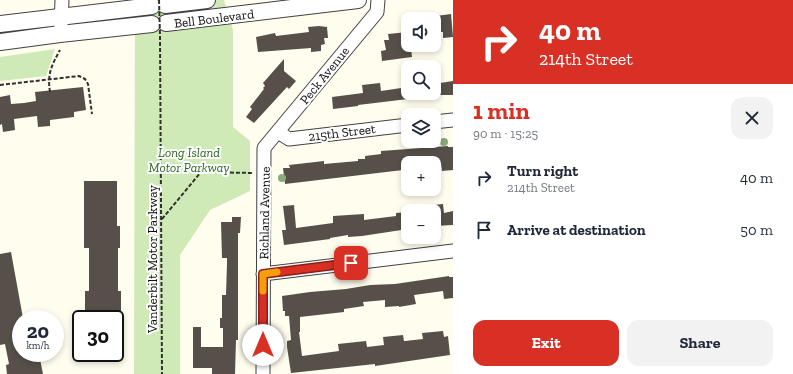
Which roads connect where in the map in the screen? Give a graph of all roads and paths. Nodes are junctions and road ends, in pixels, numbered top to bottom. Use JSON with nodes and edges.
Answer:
{"nodes":[{"id":1,"x":62,"y":0,"type":"edge"},
{"id":2,"x":207,"y":0,"type":"edge"},
{"id":3,"x":358,"y":0,"type":"edge"},
{"id":4,"x":378,"y":0,"type":"edge"},
{"id":5,"x":159,"y":4,"type":"edge"},
{"id":6,"x":264,"y":6,"type":"edge"},
{"id":7,"x":62,"y":16,"type":"junction"},
{"id":8,"x":0,"y":24,"type":"edge"},
{"id":9,"x":159,"y":28,"type":"junction"},
{"id":10,"x":0,"y":42,"type":"edge"},
{"id":11,"x":60,"y":42,"type":"junction"},
{"id":12,"x":48,"y":79,"type":"junction"},
{"id":13,"x":0,"y":85,"type":"edge"},
{"id":14,"x":50,"y":92,"type":"dead end"},
{"id":15,"x":92,"y":114,"type":"dead end"},
{"id":16,"x":453,"y":120,"type":"edge"},
{"id":17,"x":441,"y":121,"type":"edge"},
{"id":18,"x":401,"y":126,"type":"edge"},
{"id":19,"x":278,"y":132,"type":"junction"},
{"id":20,"x":264,"y":148,"type":"joint"},
{"id":21,"x":264,"y":173,"type":"junction"},
{"id":22,"x":162,"y":219,"type":"junction"},
{"id":23,"x":453,"y":251,"type":"edge"},
{"id":24,"x":263,"y":274,"type":"junction"},
{"id":25,"x":162,"y":374,"type":"edge"},
{"id":26,"x":263,"y":374,"type":"edge"}],
"edges":[{"from":1,"to":7,"type":"street"},
{"from":2,"to":5,"type":"street","name":"Bell Boulevard"},
{"from":3,"to":6,"type":"street","name":"Bell Boulevard"},
{"from":4,"to":19,"type":"street","name":"Peck Avenue"},
{"from":5,"to":7,"type":"street","name":"Bell Boulevard"},
{"from":5,"to":9,"type":"path","name":"Vanderbilt Motor Parkway","bridge":true},
{"from":6,"to":9,"type":"street","name":"Bell Boulevard"},
{"from":7,"to":8,"type":"street","name":"Bell Boulevard"},
{"from":7,"to":11,"type":"street"},
{"from":9,"to":11,"type":"street","name":"Bell Boulevard"},
{"from":9,"to":22,"type":"path","name":"Vanderbilt Motor Parkway"},
{"from":10,"to":11,"type":"street","name":"Bell Boulevard"},
{"from":11,"to":12,"type":"path"},
{"from":12,"to":13,"type":"path"},
{"from":12,"to":14,"type":"path"},
{"from":12,"to":15,"type":"path"},
{"from":16,"to":17,"type":"street"},
{"from":18,"to":19,"type":"street","name":"215th Street"},
{"from":19,"to":20,"type":"street","name":"Peck Avenue"},
{"from":20,"to":21,"type":"street","name":"Richland Avenue"},
{"from":21,"to":22,"type":"path"},
{"from":21,"to":24,"type":"street","name":"Richland Avenue"},
{"from":22,"to":25,"type":"path","name":"Vanderbilt Motor Parkway"},
{"from":23,"to":24,"type":"street"},
{"from":24,"to":26,"type":"street","name":"Richland Avenue"}]}
